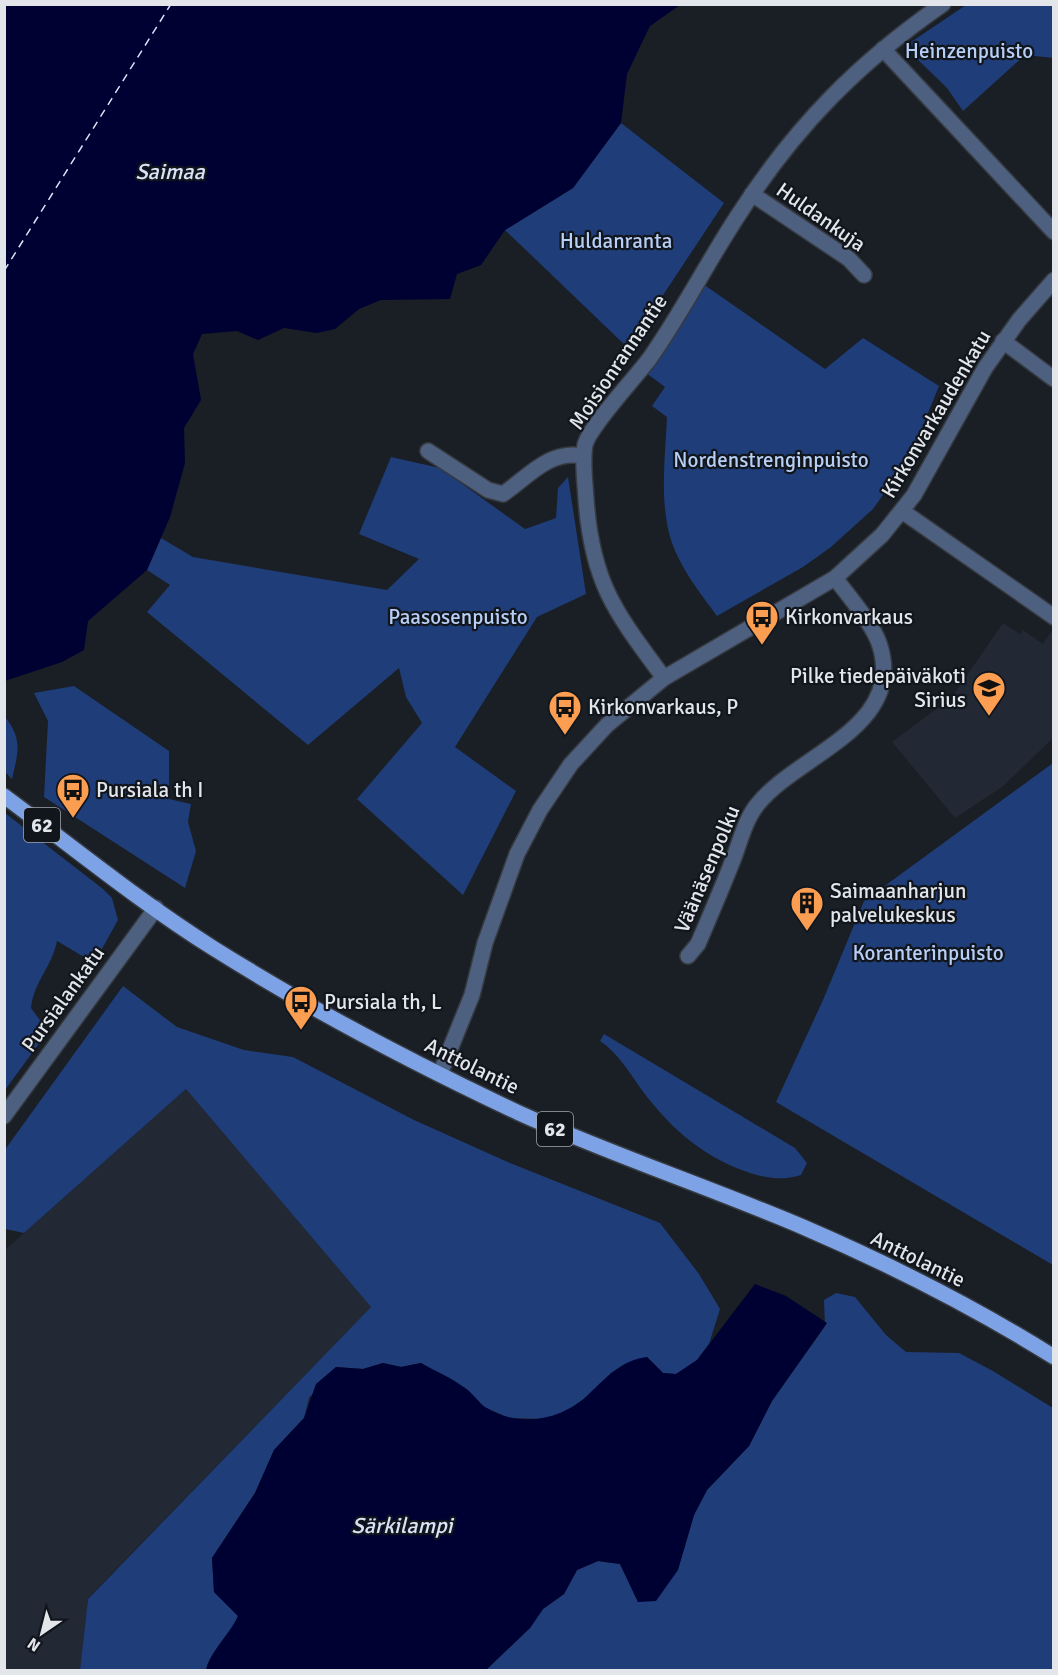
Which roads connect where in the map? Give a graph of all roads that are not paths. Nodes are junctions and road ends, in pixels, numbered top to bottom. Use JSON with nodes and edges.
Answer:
{"nodes":[{"id":1,"x":943,"y":4,"type":"edge"},
{"id":2,"x":884,"y":49,"type":"junction"},
{"id":3,"x":752,"y":194,"type":"junction"},
{"id":4,"x":1053,"y":232,"type":"edge"},
{"id":5,"x":864,"y":275,"type":"dead end"},
{"id":6,"x":1053,"y":280,"type":"edge"},
{"id":7,"x":1003,"y":341,"type":"junction"},
{"id":8,"x":1053,"y":379,"type":"edge"},
{"id":9,"x":428,"y":451,"type":"dead end"},
{"id":10,"x":583,"y":456,"type":"junction"},
{"id":11,"x":902,"y":512,"type":"junction"},
{"id":12,"x":835,"y":578,"type":"junction"},
{"id":13,"x":1053,"y":617,"type":"edge"},
{"id":14,"x":664,"y":678,"type":"junction"},
{"id":15,"x":4,"y":796,"type":"edge"},
{"id":16,"x":156,"y":908,"type":"junction"},
{"id":17,"x":688,"y":956,"type":"dead end"},
{"id":18,"x":440,"y":1074,"type":"junction"},
{"id":19,"x":4,"y":1116,"type":"edge"},
{"id":20,"x":1053,"y":1357,"type":"edge"}],
"edges":[{"from":1,"to":2,"type":"street","name":"Moisionrannantie"},
{"from":2,"to":3,"type":"street","name":"Moisionrannantie"},
{"from":2,"to":4,"type":"street"},
{"from":3,"to":5,"type":"street","name":"Huldankuja"},
{"from":3,"to":10,"type":"street","name":"Moisionrannantie"},
{"from":6,"to":7,"type":"street","name":"Kirkonvarkaudenkatu"},
{"from":7,"to":8,"type":"street"},
{"from":7,"to":11,"type":"street","name":"Kirkonvarkaudenkatu"},
{"from":9,"to":10,"type":"street"},
{"from":10,"to":14,"type":"street","name":"Moisionrannantie"},
{"from":11,"to":12,"type":"street","name":"Kirkonvarkaudenkatu"},
{"from":11,"to":13,"type":"street"},
{"from":12,"to":14,"type":"street","name":"Kirkonvarkaudenkatu"},
{"from":12,"to":17,"type":"street","name":"Väänäsenpolku"},
{"from":14,"to":18,"type":"street","name":"Kirkonvarkaudenkatu"},
{"from":15,"to":16,"type":"main road","name":"Anttolantie","number":"62"},
{"from":16,"to":18,"type":"main road","name":"Anttolantie","number":"62"},
{"from":16,"to":19,"type":"street","name":"Pursialankatu"},
{"from":18,"to":20,"type":"main road","name":"Anttolantie","number":"62"}]}
